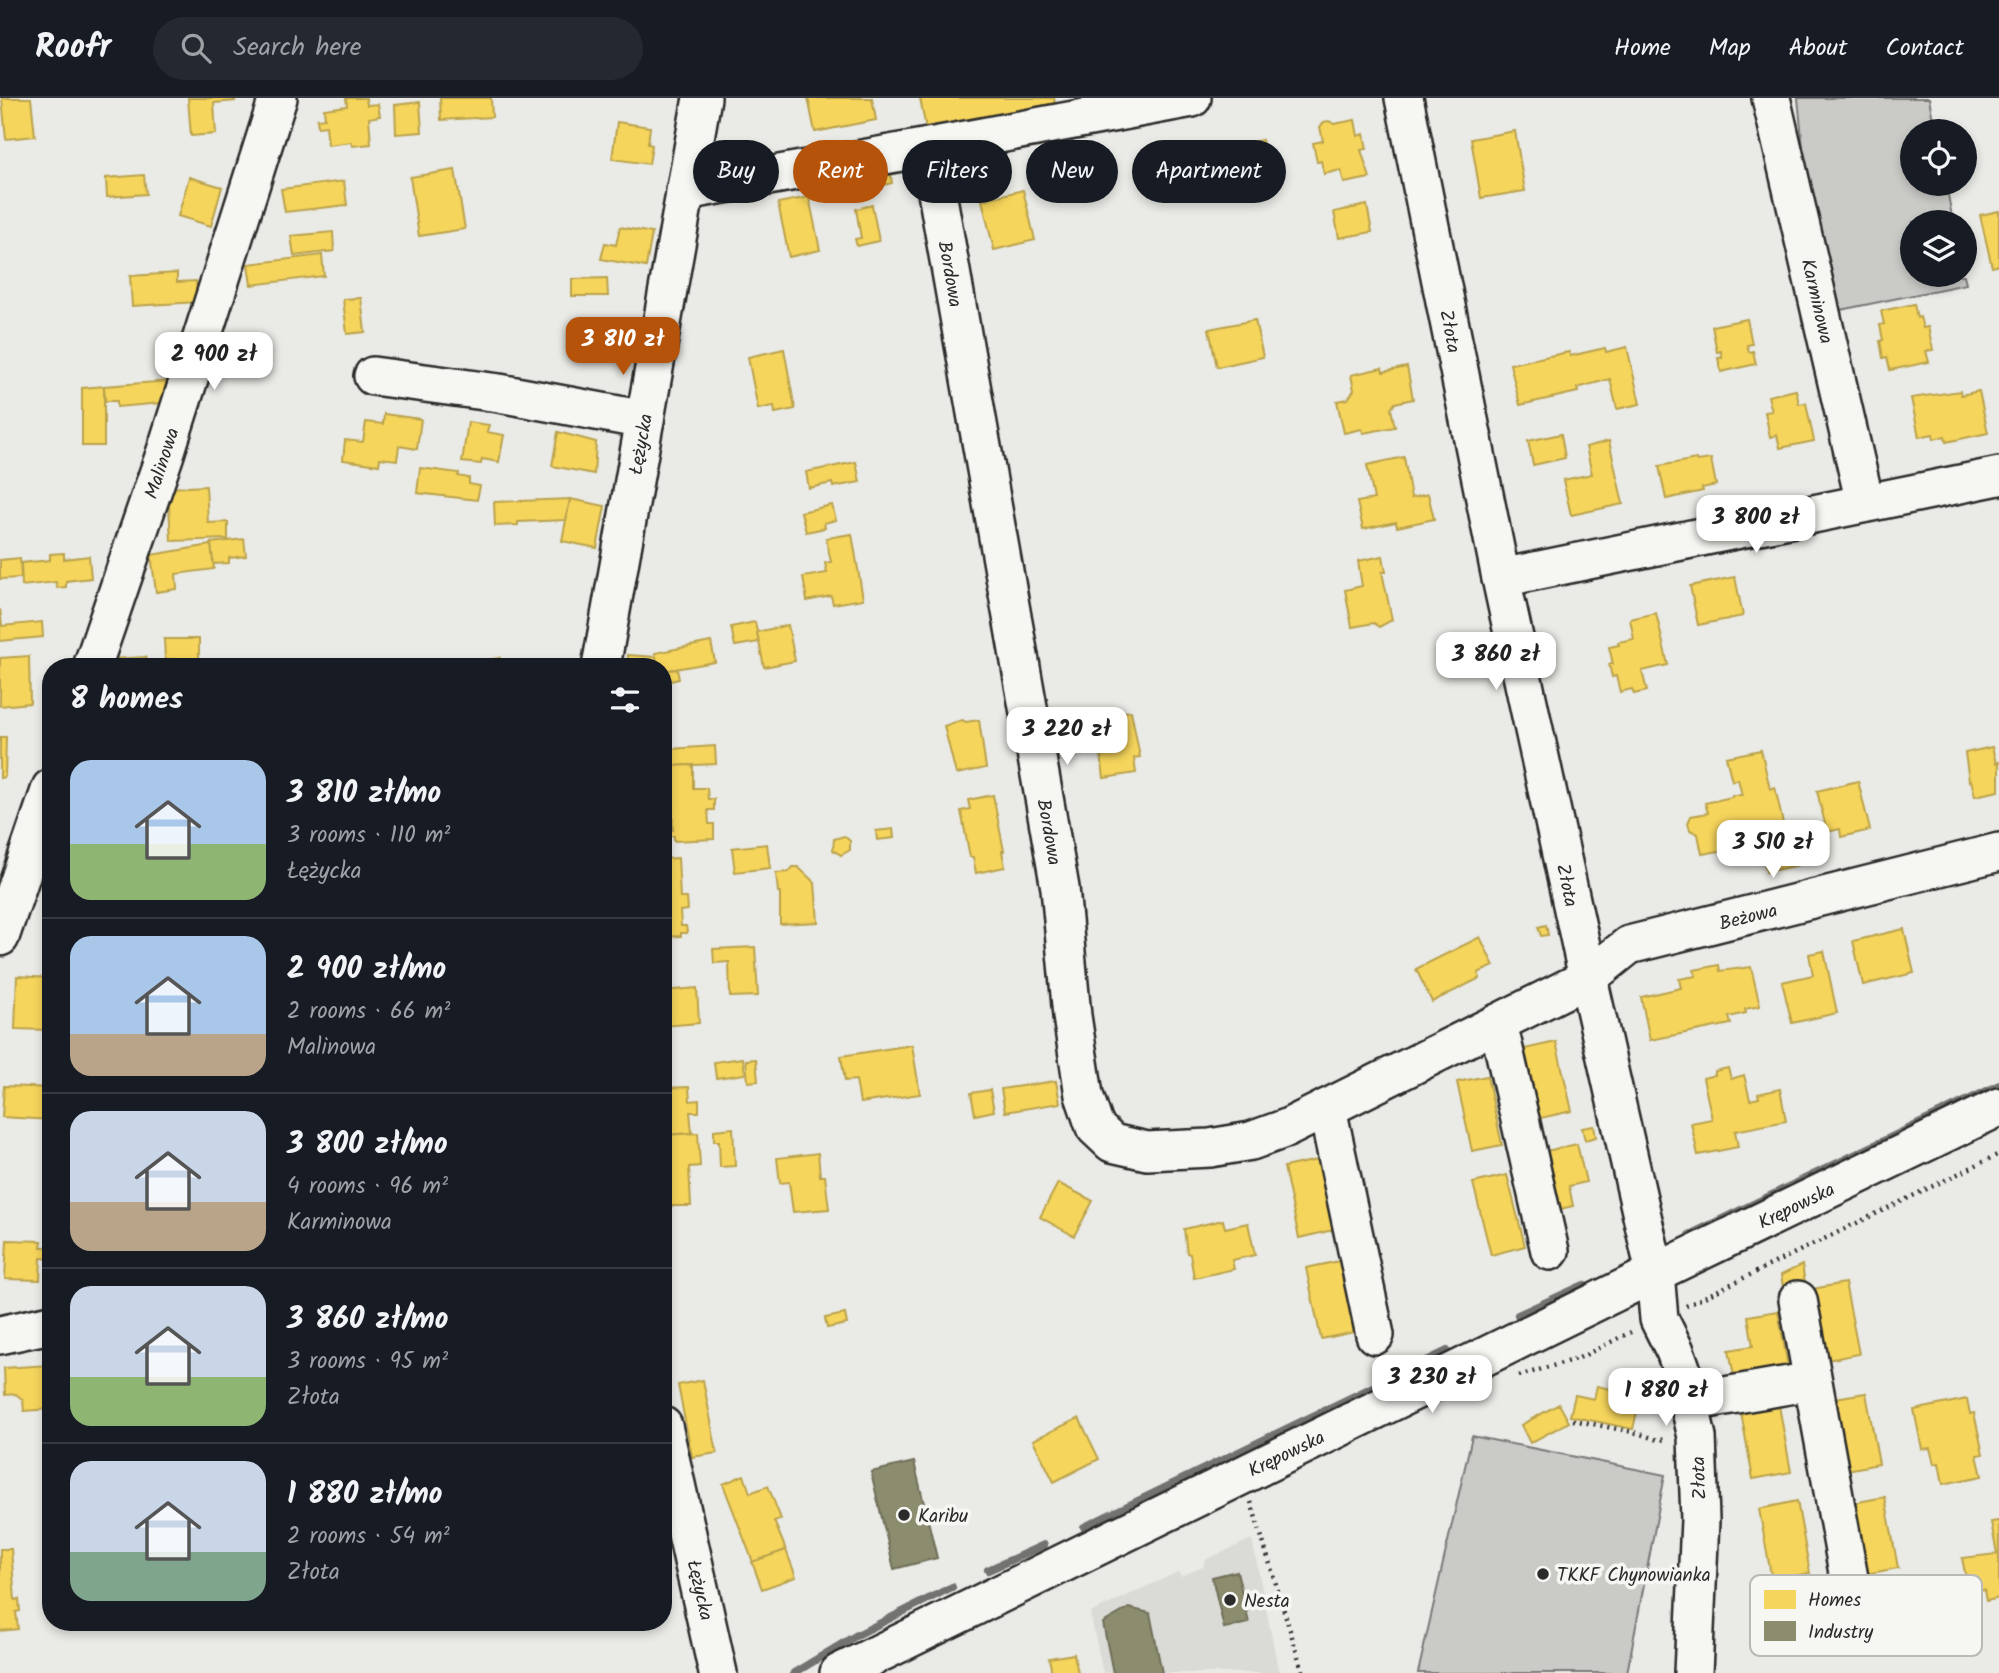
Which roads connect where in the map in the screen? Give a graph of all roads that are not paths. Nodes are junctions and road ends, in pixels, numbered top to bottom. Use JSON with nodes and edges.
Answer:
{"nodes":[{"id":1,"x":278,"y":98,"type":"edge"},
{"id":2,"x":702,"y":98,"type":"edge"},
{"id":3,"x":1192,"y":98,"type":"edge"},
{"id":4,"x":1404,"y":98,"type":"edge"},
{"id":5,"x":1771,"y":98,"type":"edge"},
{"id":6,"x":967,"y":140,"type":"edge"},
{"id":7,"x":902,"y":152,"type":"edge"},
{"id":8,"x":685,"y":191,"type":"junction"},
{"id":9,"x":939,"y":203,"type":"edge"},
{"id":10,"x":373,"y":376,"type":"dead end"},
{"id":11,"x":645,"y":420,"type":"junction"},
{"id":12,"x":1999,"y":476,"type":"edge"},
{"id":13,"x":1865,"y":503,"type":"junction"},
{"id":14,"x":1501,"y":578,"type":"junction"},
{"id":15,"x":95,"y":658,"type":"edge"},
{"id":16,"x":603,"y":658,"type":"edge"},
{"id":17,"x":42,"y":814,"type":"edge"},
{"id":18,"x":1999,"y":852,"type":"edge"},
{"id":19,"x":0,"y":937,"type":"edge"},
{"id":20,"x":1588,"y":978,"type":"junction"},
{"id":21,"x":1498,"y":1023,"type":"junction"},
{"id":22,"x":1999,"y":1107,"type":"edge"},
{"id":23,"x":1327,"y":1108,"type":"junction"},
{"id":24,"x":1549,"y":1251,"type":"dead end"},
{"id":25,"x":1656,"y":1272,"type":"junction"},
{"id":26,"x":1798,"y":1300,"type":"dead end"},
{"id":27,"x":42,"y":1326,"type":"edge"},
{"id":28,"x":0,"y":1335,"type":"edge"},
{"id":29,"x":1375,"y":1335,"type":"dead end"},
{"id":30,"x":1812,"y":1381,"type":"junction"},
{"id":31,"x":1689,"y":1402,"type":"junction"},
{"id":32,"x":672,"y":1466,"type":"edge"},
{"id":33,"x":1848,"y":1575,"type":"edge"},
{"id":34,"x":718,"y":1673,"type":"edge"},
{"id":35,"x":839,"y":1673,"type":"edge"},
{"id":36,"x":1693,"y":1673,"type":"edge"}],
"edges":[{"from":1,"to":15,"type":"street","name":"Malinowa"},
{"from":2,"to":8,"type":"street","name":"Łężycka"},
{"from":3,"to":6,"type":"street"},
{"from":4,"to":14,"type":"street","name":"Złota"},
{"from":5,"to":13,"type":"street","name":"Karminowa"},
{"from":7,"to":8,"type":"street"},
{"from":8,"to":11,"type":"street","name":"Łężycka"},
{"from":9,"to":23,"type":"street","name":"Bordowa"},
{"from":10,"to":11,"type":"street"},
{"from":11,"to":16,"type":"street","name":"Łężycka"},
{"from":12,"to":13,"type":"street"},
{"from":13,"to":14,"type":"street"},
{"from":14,"to":20,"type":"street","name":"Złota"},
{"from":17,"to":19,"type":"street"},
{"from":18,"to":20,"type":"street","name":"Beżowa"},
{"from":20,"to":21,"type":"street","name":"Bordowa"},
{"from":20,"to":25,"type":"street","name":"Złota"},
{"from":21,"to":23,"type":"street","name":"Bordowa"},
{"from":21,"to":24,"type":"street"},
{"from":22,"to":25,"type":"street","name":"Krępowska"},
{"from":23,"to":29,"type":"street"},
{"from":25,"to":31,"type":"street","name":"Złota"},
{"from":25,"to":35,"type":"street","name":"Krępowska"},
{"from":26,"to":30,"type":"street"},
{"from":27,"to":28,"type":"street"},
{"from":30,"to":31,"type":"street"},
{"from":30,"to":33,"type":"street"},
{"from":31,"to":36,"type":"street","name":"Złota"},
{"from":32,"to":34,"type":"street","name":"Łężycka"}]}
